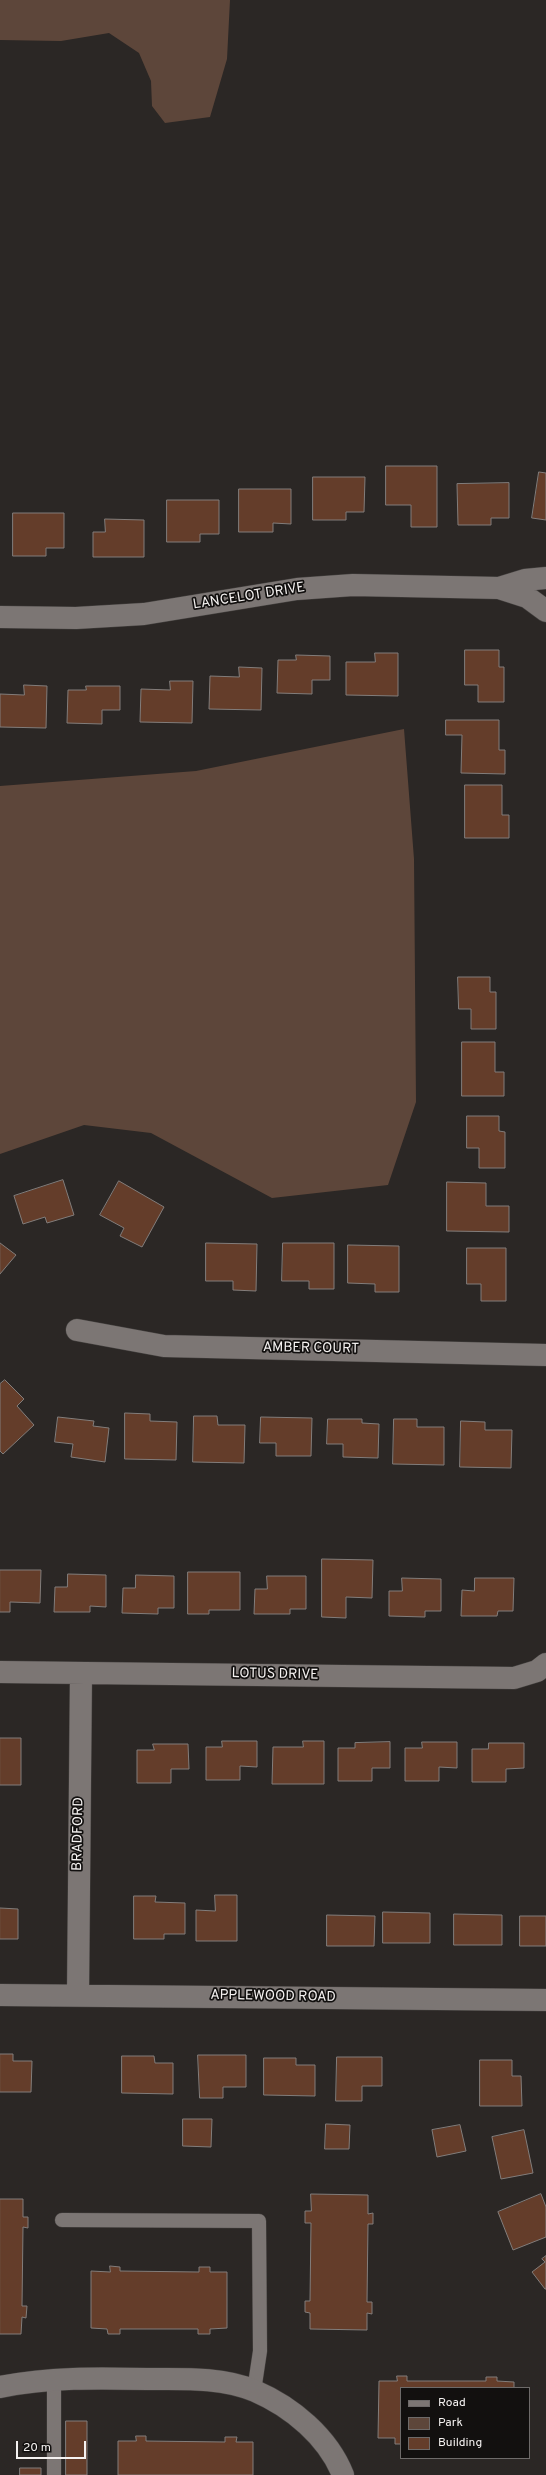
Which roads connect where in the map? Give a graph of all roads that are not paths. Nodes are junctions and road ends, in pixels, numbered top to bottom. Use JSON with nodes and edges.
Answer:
{"nodes":[{"id":1,"x":546,"y":578,"type":"edge"},
{"id":2,"x":499,"y":588,"type":"junction"},
{"id":3,"x":546,"y":611,"type":"edge"},
{"id":4,"x":0,"y":617,"type":"edge"},
{"id":5,"x":77,"y":1330,"type":"dead end"},
{"id":6,"x":546,"y":1355,"type":"edge"},
{"id":7,"x":546,"y":1664,"type":"edge"},
{"id":8,"x":0,"y":1672,"type":"edge"},
{"id":9,"x":81,"y":1673,"type":"junction"},
{"id":10,"x":0,"y":1995,"type":"edge"},
{"id":11,"x":78,"y":1995,"type":"junction"},
{"id":12,"x":546,"y":2000,"type":"edge"},
{"id":13,"x":62,"y":2220,"type":"dead end"},
{"id":14,"x":54,"y":2379,"type":"junction"},
{"id":15,"x":0,"y":2387,"type":"edge"},
{"id":16,"x":254,"y":2391,"type":"junction"},
{"id":17,"x":54,"y":2475,"type":"edge"},
{"id":18,"x":343,"y":2475,"type":"edge"}],
"edges":[{"from":1,"to":2,"type":"street","name":"LANCELOT DRIVE"},
{"from":2,"to":3,"type":"street","name":"LANCELOT DRIVE"},
{"from":2,"to":4,"type":"street","name":"LANCELOT DRIVE"},
{"from":5,"to":6,"type":"street","name":"AMBER COURT"},
{"from":7,"to":9,"type":"street","name":"LOTUS DRIVE"},
{"from":8,"to":9,"type":"street","name":"LOTUS DRIVE"},
{"from":9,"to":11,"type":"street","name":"BRADFORD"},
{"from":10,"to":11,"type":"street","name":"APPLEWOOD ROAD"},
{"from":11,"to":12,"type":"street","name":"APPLEWOOD ROAD"},
{"from":13,"to":16,"type":"lane"},
{"from":14,"to":15,"type":"street"},
{"from":14,"to":16,"type":"street"},
{"from":14,"to":17,"type":"lane"},
{"from":16,"to":18,"type":"street"}]}
